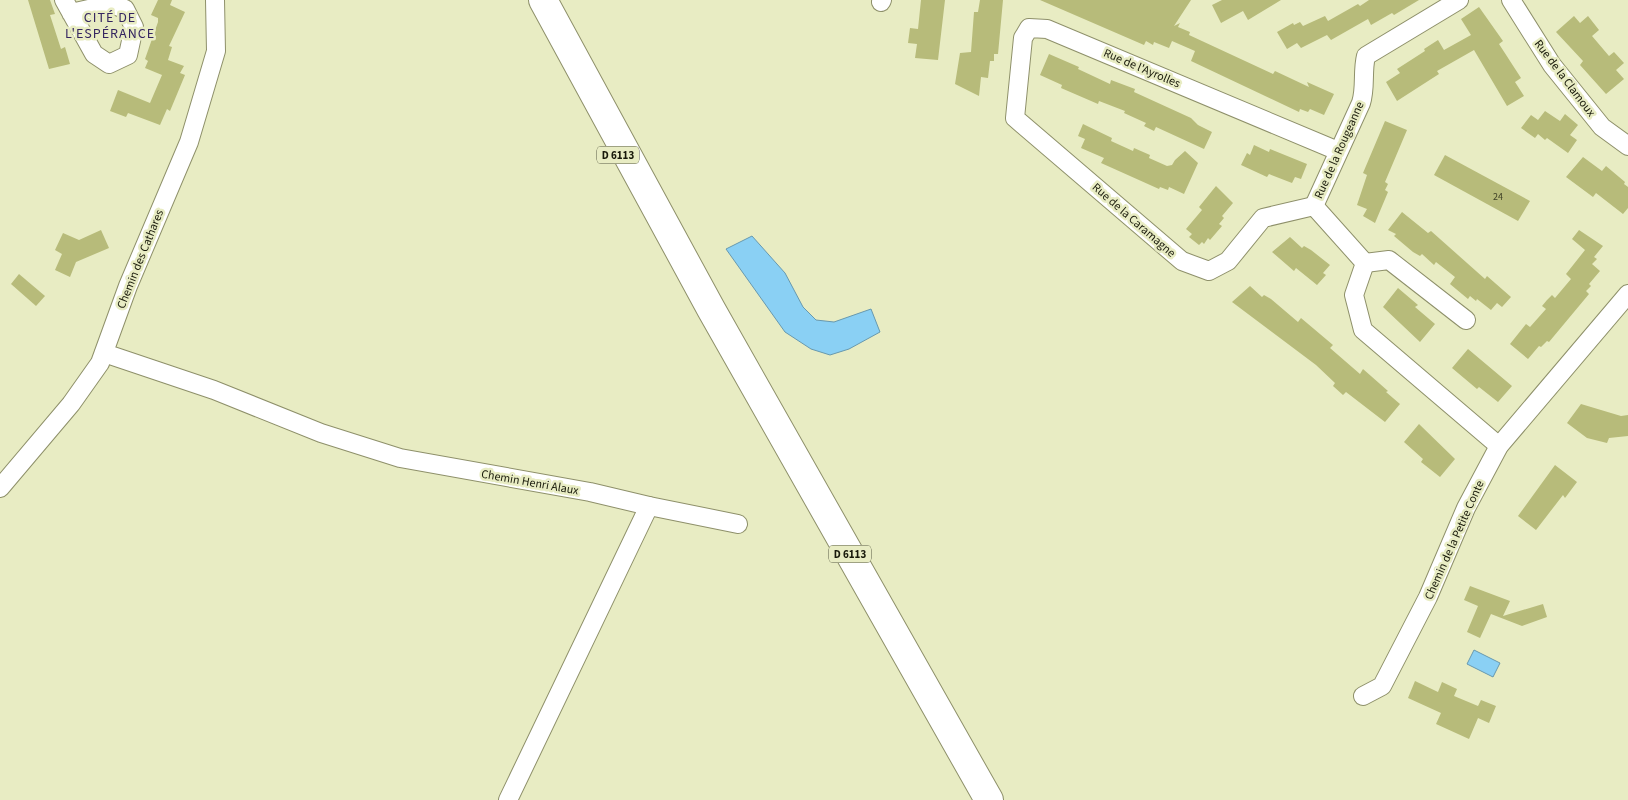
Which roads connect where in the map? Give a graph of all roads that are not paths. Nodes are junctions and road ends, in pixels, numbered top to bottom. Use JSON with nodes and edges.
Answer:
{"nodes":[{"id":1,"x":216,"y":0,"type":"edge"},
{"id":2,"x":528,"y":0,"type":"edge"},
{"id":3,"x":543,"y":0,"type":"edge"},
{"id":4,"x":1459,"y":0,"type":"edge"},
{"id":5,"x":1511,"y":0,"type":"edge"},
{"id":6,"x":1015,"y":118,"type":"joint"},
{"id":7,"x":1628,"y":146,"type":"edge"},
{"id":8,"x":1338,"y":151,"type":"junction"},
{"id":9,"x":1314,"y":206,"type":"junction"},
{"id":10,"x":1365,"y":263,"type":"junction"},
{"id":11,"x":1628,"y":294,"type":"edge"},
{"id":12,"x":711,"y":309,"type":"junction"},
{"id":13,"x":1466,"y":320,"type":"dead end"},
{"id":14,"x":104,"y":353,"type":"junction"},
{"id":15,"x":1499,"y":446,"type":"junction"},
{"id":16,"x":0,"y":488,"type":"edge"},
{"id":17,"x":649,"y":506,"type":"junction"},
{"id":18,"x":738,"y":524,"type":"dead end"},
{"id":19,"x":1363,"y":696,"type":"dead end"},
{"id":20,"x":508,"y":800,"type":"edge"},
{"id":21,"x":989,"y":800,"type":"edge"}],
"edges":[{"from":1,"to":14,"type":"street","name":"Chemin des Cathares"},
{"from":2,"to":12,"type":"main road","number":"D 6113"},
{"from":3,"to":12,"type":"main road","number":"D 6113"},
{"from":4,"to":8,"type":"street","name":"Rue de la Rougeanne"},
{"from":5,"to":7,"type":"street","name":"Rue de la Clamoux"},
{"from":6,"to":8,"type":"street","name":"Rue de l'Ayrolles"},
{"from":6,"to":9,"type":"street","name":"Rue de la Caramagne"},
{"from":8,"to":9,"type":"street","name":"Rue de la Rougeanne"},
{"from":9,"to":10,"type":"street"},
{"from":10,"to":13,"type":"street"},
{"from":10,"to":15,"type":"street"},
{"from":11,"to":15,"type":"street","name":"Chemin de la Petite Conte"},
{"from":12,"to":21,"type":"main road","number":"D 6113"},
{"from":14,"to":16,"type":"street","name":"Chemin des Cathares"},
{"from":14,"to":17,"type":"street","name":"Chemin Henri Alaux"},
{"from":15,"to":19,"type":"street","name":"Chemin de la Petite Conte"},
{"from":17,"to":18,"type":"street","name":"Chemin Henri Alaux"},
{"from":17,"to":20,"type":"street"}]}
